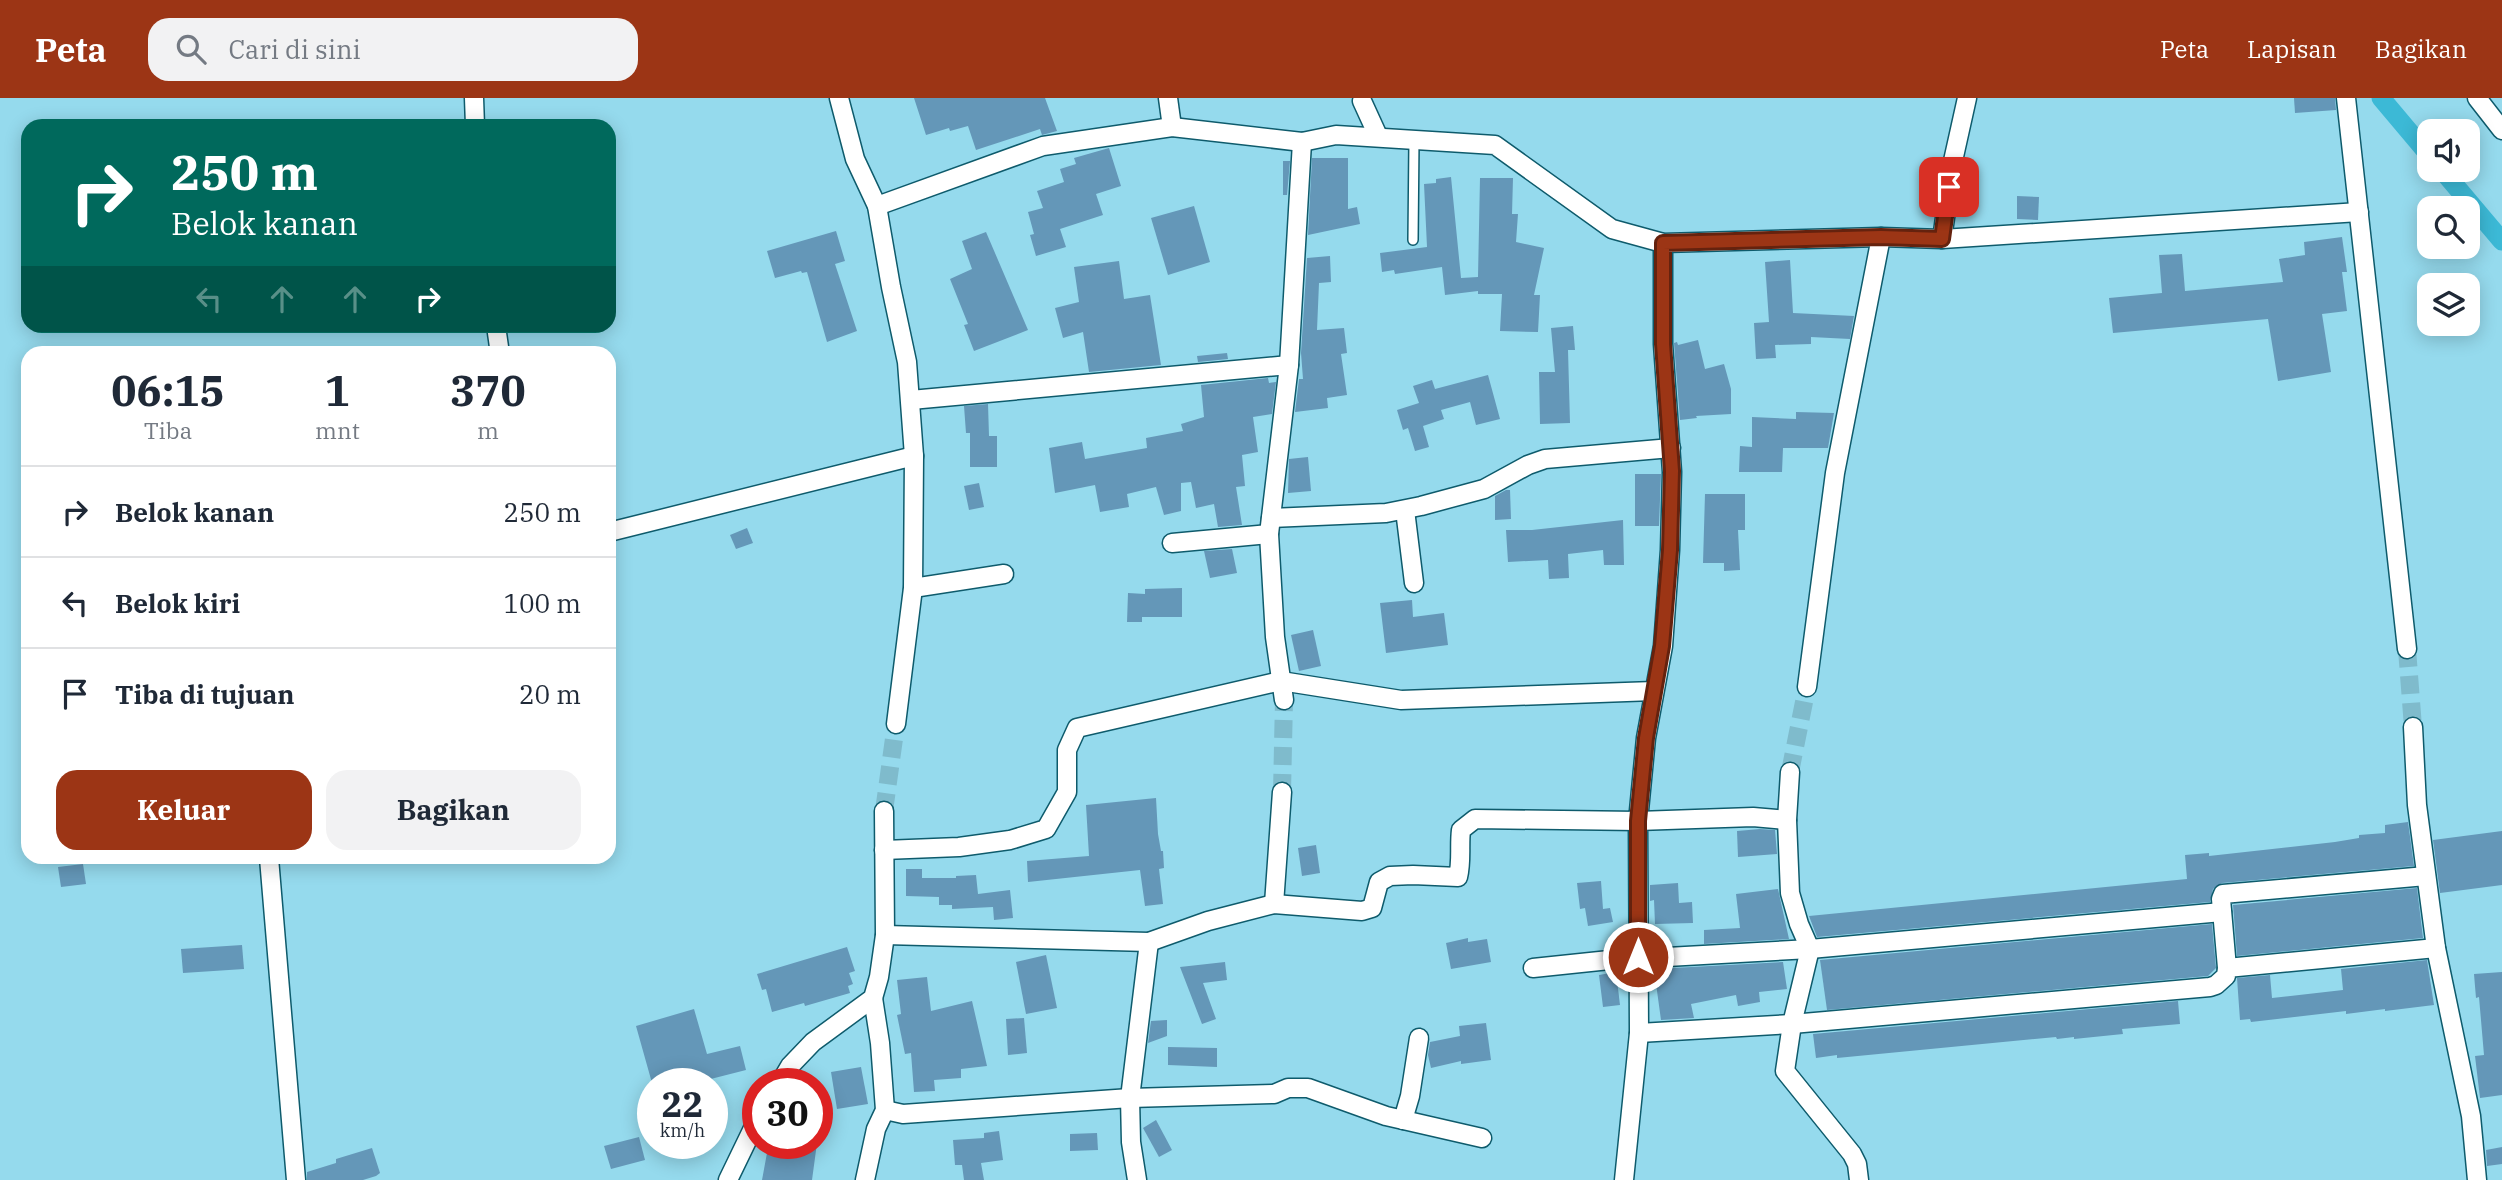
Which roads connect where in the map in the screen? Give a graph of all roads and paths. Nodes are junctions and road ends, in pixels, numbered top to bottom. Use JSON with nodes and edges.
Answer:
{"nodes":[{"id":1,"x":474,"y":98,"type":"edge"},
{"id":2,"x":839,"y":98,"type":"edge"},
{"id":3,"x":1168,"y":98,"type":"edge"},
{"id":4,"x":1967,"y":98,"type":"edge"},
{"id":5,"x":2346,"y":98,"type":"edge"},
{"id":6,"x":2477,"y":98,"type":"edge"},
{"id":7,"x":1362,"y":101,"type":"dead end"},
{"id":8,"x":475,"y":119,"type":"edge"},
{"id":9,"x":1172,"y":127,"type":"junction"},
{"id":10,"x":2502,"y":130,"type":"edge"},
{"id":11,"x":1378,"y":136,"type":"junction"},
{"id":12,"x":1414,"y":140,"type":"junction"},
{"id":13,"x":1302,"y":142,"type":"junction"},
{"id":14,"x":877,"y":206,"type":"junction"},
{"id":15,"x":2359,"y":212,"type":"junction"},
{"id":16,"x":1881,"y":237,"type":"junction"},
{"id":17,"x":1942,"y":239,"type":"junction"},
{"id":18,"x":1413,"y":240,"type":"dead end"},
{"id":19,"x":1663,"y":243,"type":"junction"},
{"id":20,"x":1289,"y":365,"type":"junction"},
{"id":21,"x":911,"y":400,"type":"junction"},
{"id":22,"x":1671,"y":448,"type":"junction"},
{"id":23,"x":914,"y":456,"type":"junction"},
{"id":24,"x":1405,"y":510,"type":"junction"},
{"id":25,"x":1270,"y":526,"type":"junction"},
{"id":26,"x":616,"y":530,"type":"edge"},
{"id":27,"x":1172,"y":543,"type":"dead end"},
{"id":28,"x":1004,"y":574,"type":"dead end"},
{"id":29,"x":1414,"y":583,"type":"dead end"},
{"id":30,"x":913,"y":588,"type":"junction"},
{"id":31,"x":2407,"y":649,"type":"tunnel mouth"},
{"id":32,"x":1281,"y":681,"type":"junction"},
{"id":33,"x":1807,"y":687,"type":"tunnel mouth"},
{"id":34,"x":1654,"y":691,"type":"junction"},
{"id":35,"x":1284,"y":700,"type":"tunnel mouth"},
{"id":36,"x":896,"y":724,"type":"tunnel mouth"},
{"id":37,"x":2413,"y":727,"type":"tunnel mouth"},
{"id":38,"x":1790,"y":772,"type":"tunnel mouth"},
{"id":39,"x":1282,"y":792,"type":"tunnel mouth"},
{"id":40,"x":884,"y":811,"type":"tunnel mouth"},
{"id":41,"x":1787,"y":820,"type":"junction"},
{"id":42,"x":1638,"y":821,"type":"junction"},
{"id":43,"x":884,"y":850,"type":"junction"},
{"id":44,"x":270,"y":864,"type":"edge"},
{"id":45,"x":2426,"y":876,"type":"junction"},
{"id":46,"x":1274,"y":904,"type":"junction"},
{"id":47,"x":2222,"y":912,"type":"junction"},
{"id":48,"x":885,"y":935,"type":"junction"},
{"id":49,"x":1149,"y":942,"type":"junction"},
{"id":50,"x":2436,"y":948,"type":"junction"},
{"id":51,"x":1810,"y":949,"type":"junction"},
{"id":52,"x":1638,"y":957,"type":"junction"},
{"id":53,"x":1533,"y":968,"type":"dead end"},
{"id":54,"x":2227,"y":968,"type":"junction"},
{"id":55,"x":873,"y":998,"type":"junction"},
{"id":56,"x":1792,"y":1024,"type":"junction"},
{"id":57,"x":1639,"y":1033,"type":"junction"},
{"id":58,"x":1419,"y":1038,"type":"dead end"},
{"id":59,"x":789,"y":1068,"type":"edge"},
{"id":60,"x":1130,"y":1098,"type":"junction"},
{"id":61,"x":885,"y":1110,"type":"junction"},
{"id":62,"x":1403,"y":1120,"type":"junction"},
{"id":63,"x":1482,"y":1138,"type":"dead end"},
{"id":64,"x":742,"y":1151,"type":"edge"},
{"id":65,"x":296,"y":1180,"type":"edge"},
{"id":66,"x":728,"y":1180,"type":"edge"},
{"id":67,"x":864,"y":1180,"type":"edge"},
{"id":68,"x":1137,"y":1180,"type":"edge"},
{"id":69,"x":1624,"y":1180,"type":"edge"},
{"id":70,"x":1859,"y":1180,"type":"edge"},
{"id":71,"x":2477,"y":1180,"type":"edge"}],
"edges":[{"from":1,"to":8,"type":"street"},
{"from":2,"to":14,"type":"street"},
{"from":3,"to":9,"type":"street"},
{"from":4,"to":17,"type":"street"},
{"from":5,"to":15,"type":"street"},
{"from":6,"to":10,"type":"street"},
{"from":7,"to":11,"type":"street"},
{"from":9,"to":13,"type":"street"},
{"from":9,"to":14,"type":"street"},
{"from":11,"to":12,"type":"street"},
{"from":11,"to":13,"type":"street"},
{"from":12,"to":18,"type":"lane"},
{"from":12,"to":19,"type":"street"},
{"from":13,"to":20,"type":"street"},
{"from":14,"to":21,"type":"street"},
{"from":15,"to":17,"type":"street"},
{"from":15,"to":31,"type":"street"},
{"from":16,"to":17,"type":"street"},
{"from":16,"to":19,"type":"street"},
{"from":16,"to":33,"type":"street"},
{"from":19,"to":22,"type":"street"},
{"from":20,"to":21,"type":"street"},
{"from":20,"to":25,"type":"street"},
{"from":21,"to":23,"type":"street"},
{"from":22,"to":24,"type":"street"},
{"from":22,"to":34,"type":"street"},
{"from":23,"to":26,"type":"street"},
{"from":23,"to":30,"type":"street"},
{"from":24,"to":25,"type":"street"},
{"from":24,"to":29,"type":"street"},
{"from":25,"to":27,"type":"street"},
{"from":25,"to":32,"type":"street"},
{"from":28,"to":30,"type":"street"},
{"from":30,"to":36,"type":"street"},
{"from":32,"to":34,"type":"street"},
{"from":32,"to":35,"type":"street"},
{"from":32,"to":43,"type":"street"},
{"from":34,"to":42,"type":"street"},
{"from":37,"to":45,"type":"street"},
{"from":38,"to":41,"type":"street"},
{"from":39,"to":46,"type":"street"},
{"from":40,"to":43,"type":"street"},
{"from":41,"to":42,"type":"street"},
{"from":41,"to":51,"type":"street"},
{"from":42,"to":46,"type":"street"},
{"from":42,"to":52,"type":"street"},
{"from":43,"to":48,"type":"street"},
{"from":44,"to":65,"type":"street"},
{"from":45,"to":47,"type":"street"},
{"from":45,"to":50,"type":"street"},
{"from":46,"to":49,"type":"street"},
{"from":47,"to":51,"type":"street"},
{"from":47,"to":54,"type":"street"},
{"from":48,"to":49,"type":"street"},
{"from":48,"to":55,"type":"street"},
{"from":49,"to":60,"type":"street"},
{"from":50,"to":54,"type":"street"},
{"from":50,"to":71,"type":"street"},
{"from":51,"to":52,"type":"street"},
{"from":51,"to":56,"type":"street"},
{"from":52,"to":53,"type":"street"},
{"from":52,"to":57,"type":"street"},
{"from":54,"to":56,"type":"street"},
{"from":55,"to":59,"type":"street"},
{"from":55,"to":61,"type":"street"},
{"from":56,"to":57,"type":"street"},
{"from":56,"to":70,"type":"street"},
{"from":57,"to":69,"type":"street"},
{"from":58,"to":62,"type":"street"},
{"from":60,"to":61,"type":"street"},
{"from":60,"to":62,"type":"street"},
{"from":60,"to":68,"type":"street"},
{"from":61,"to":67,"type":"street"},
{"from":62,"to":63,"type":"street"},
{"from":64,"to":66,"type":"street"}]}
